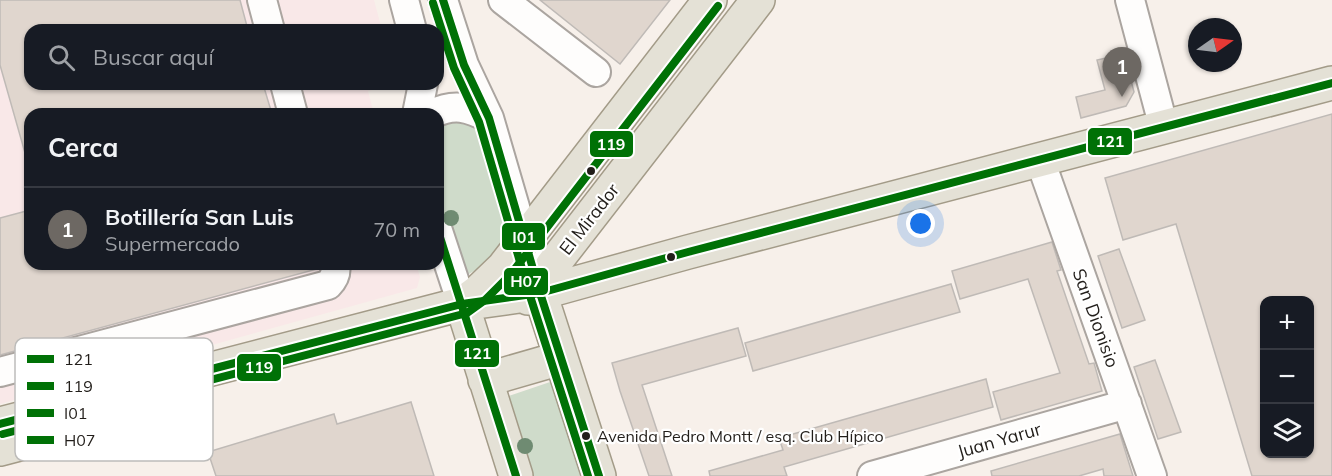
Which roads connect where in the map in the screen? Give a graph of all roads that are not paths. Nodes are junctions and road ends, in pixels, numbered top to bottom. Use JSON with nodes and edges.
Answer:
{"nodes":[{"id":1,"x":262,"y":0,"type":"edge"},
{"id":2,"x":404,"y":0,"type":"edge"},
{"id":3,"x":443,"y":0,"type":"edge"},
{"id":4,"x":503,"y":0,"type":"edge"},
{"id":5,"x":710,"y":0,"type":"edge"},
{"id":6,"x":758,"y":0,"type":"edge"},
{"id":7,"x":1130,"y":0,"type":"edge"},
{"id":8,"x":268,"y":24,"type":"edge"},
{"id":9,"x":410,"y":24,"type":"edge"},
{"id":10,"x":596,"y":72,"type":"dead end"},
{"id":11,"x":1332,"y":83,"type":"edge"},
{"id":12,"x":287,"y":90,"type":"edge"},
{"id":13,"x":422,"y":90,"type":"edge"},
{"id":14,"x":291,"y":108,"type":"edge"},
{"id":15,"x":418,"y":108,"type":"edge"},
{"id":16,"x":444,"y":110,"type":"edge"},
{"id":17,"x":489,"y":118,"type":"junction"},
{"id":18,"x":1164,"y":128,"type":"junction"},
{"id":19,"x":1040,"y":160,"type":"junction"},
{"id":20,"x":578,"y":233,"type":"junction"},
{"id":21,"x":525,"y":240,"type":"junction"},
{"id":22,"x":444,"y":250,"type":"edge"},
{"id":23,"x":336,"y":270,"type":"edge"},
{"id":24,"x":601,"y":275,"type":"junction"},
{"id":25,"x":540,"y":293,"type":"junction"},
{"id":26,"x":464,"y":315,"type":"junction"},
{"id":27,"x":128,"y":338,"type":"edge"},
{"id":28,"x":561,"y":358,"type":"junction"},
{"id":29,"x":15,"y":368,"type":"edge"},
{"id":30,"x":0,"y":372,"type":"edge"},
{"id":31,"x":485,"y":380,"type":"junction"},
{"id":32,"x":213,"y":381,"type":"edge"},
{"id":33,"x":1126,"y":404,"type":"junction"},
{"id":34,"x":15,"y":421,"type":"edge"},
{"id":35,"x":0,"y":424,"type":"edge"},
{"id":36,"x":15,"y":444,"type":"edge"},
{"id":37,"x":0,"y":449,"type":"edge"},
{"id":38,"x":516,"y":476,"type":"edge"},
{"id":39,"x":599,"y":476,"type":"edge"},
{"id":40,"x":872,"y":476,"type":"edge"},
{"id":41,"x":1152,"y":476,"type":"edge"}],
"edges":[{"from":1,"to":8,"type":"street"},
{"from":2,"to":9,"type":"street"},
{"from":3,"to":17,"type":"street"},
{"from":4,"to":10,"type":"street"},
{"from":5,"to":21,"type":"main road"},
{"from":6,"to":20,"type":"main road","name":"El Mirador"},
{"from":7,"to":18,"type":"street"},
{"from":11,"to":18,"type":"main road"},
{"from":12,"to":14,"type":"street"},
{"from":13,"to":15,"type":"street"},
{"from":16,"to":17,"type":"street"},
{"from":17,"to":21,"type":"street"},
{"from":18,"to":19,"type":"main road"},
{"from":19,"to":24,"type":"main road"},
{"from":19,"to":33,"type":"street","name":"San Dionisio"},
{"from":20,"to":24,"type":"main road"},
{"from":20,"to":25,"type":"main road","name":"El Mirador"},
{"from":21,"to":25,"type":"street"},
{"from":21,"to":26,"type":"main road"},
{"from":22,"to":26,"type":"street"},
{"from":23,"to":27,"type":"street"},
{"from":24,"to":25,"type":"main road"},
{"from":25,"to":26,"type":"main road"},
{"from":25,"to":28,"type":"main road"},
{"from":26,"to":31,"type":"main road"},
{"from":26,"to":32,"type":"main road"},
{"from":28,"to":31,"type":"main road"},
{"from":28,"to":39,"type":"main road"},
{"from":29,"to":30,"type":"street"},
{"from":31,"to":38,"type":"main road"},
{"from":33,"to":40,"type":"street","name":"Juan Yarur"},
{"from":33,"to":41,"type":"street","name":"San Dionisio"},
{"from":34,"to":35,"type":"main road"},
{"from":36,"to":37,"type":"main road"}]}
